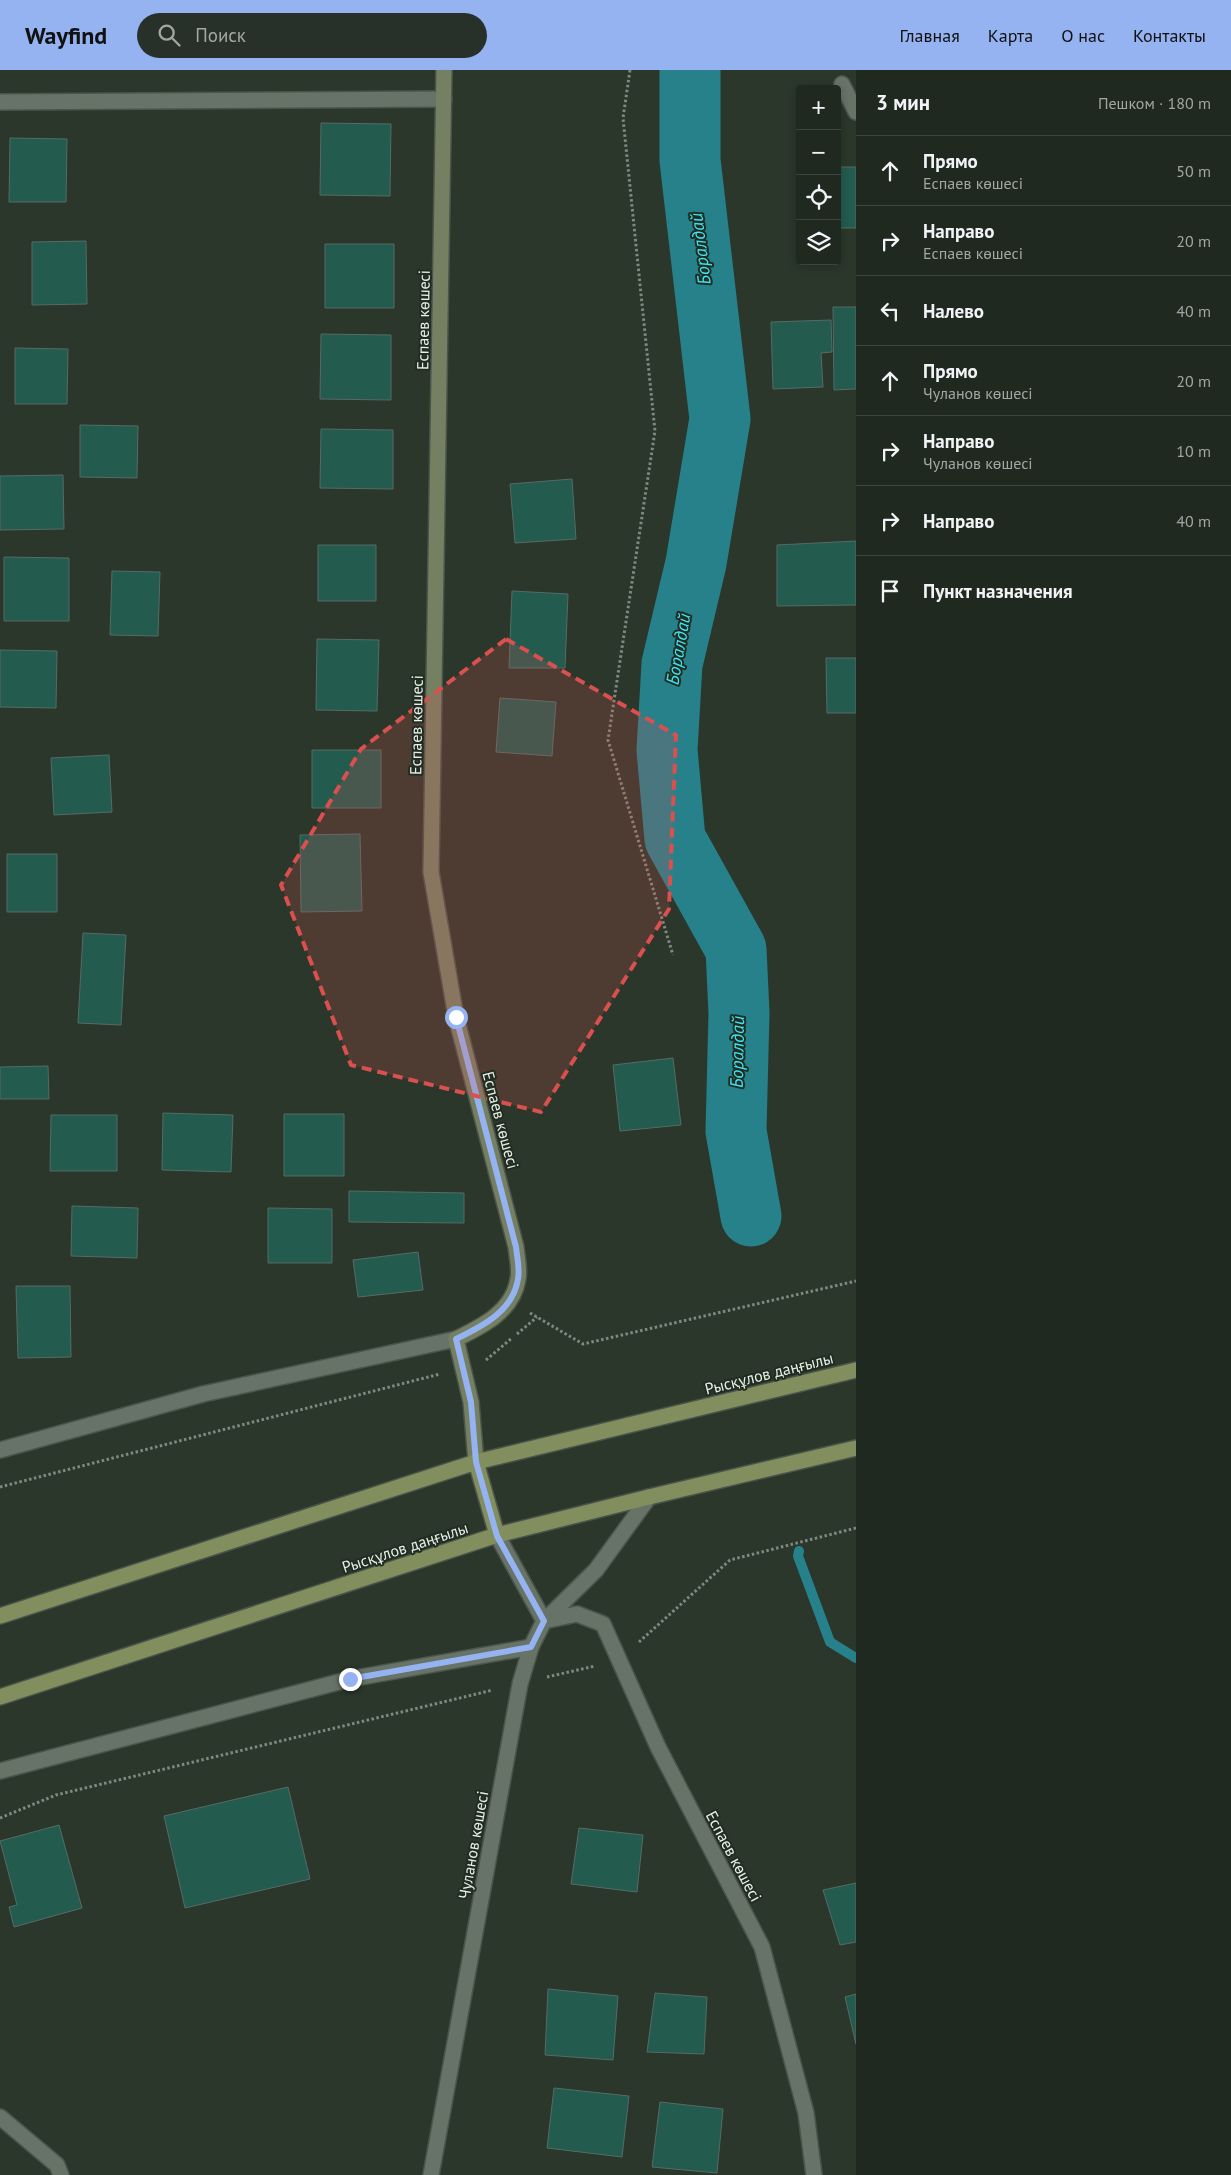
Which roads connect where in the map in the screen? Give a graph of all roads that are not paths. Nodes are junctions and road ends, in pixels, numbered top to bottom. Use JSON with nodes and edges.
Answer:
{"nodes":[{"id":1,"x":444,"y":70,"type":"edge"},
{"id":2,"x":842,"y":84,"type":"dead end"},
{"id":3,"x":444,"y":98,"type":"junction"},
{"id":4,"x":0,"y":102,"type":"edge"},
{"id":5,"x":856,"y":112,"type":"edge"},
{"id":6,"x":456,"y":1339,"type":"junction"},
{"id":7,"x":856,"y":1370,"type":"edge"},
{"id":8,"x":856,"y":1448,"type":"edge"},
{"id":9,"x":0,"y":1450,"type":"edge"},
{"id":10,"x":476,"y":1462,"type":"junction"},
{"id":11,"x":649,"y":1497,"type":"junction"},
{"id":12,"x":497,"y":1536,"type":"junction"},
{"id":13,"x":0,"y":1616,"type":"edge"},
{"id":14,"x":544,"y":1621,"type":"junction"},
{"id":15,"x":531,"y":1647,"type":"junction"},
{"id":16,"x":0,"y":1697,"type":"edge"},
{"id":17,"x":0,"y":1770,"type":"edge"},
{"id":18,"x":0,"y":2117,"type":"edge"},
{"id":19,"x":62,"y":2175,"type":"edge"},
{"id":20,"x":431,"y":2175,"type":"edge"},
{"id":21,"x":814,"y":2175,"type":"edge"}],
"edges":[{"from":1,"to":3,"type":"street","name":"Еспаев көшесі"},
{"from":2,"to":5,"type":"street"},
{"from":3,"to":4,"type":"street"},
{"from":3,"to":6,"type":"street","name":"Еспаев көшесі"},
{"from":6,"to":9,"type":"street"},
{"from":6,"to":10,"type":"street"},
{"from":7,"to":10,"type":"main road","name":"Рысқұлов даңғылы"},
{"from":8,"to":11,"type":"main road","name":"Рысқұлов даңғылы"},
{"from":10,"to":12,"type":"main road"},
{"from":10,"to":13,"type":"main road","name":"Рысқұлов даңғылы"},
{"from":11,"to":12,"type":"main road","name":"Рысқұлов даңғылы"},
{"from":11,"to":14,"type":"street","name":"Чуланов көшесі"},
{"from":12,"to":14,"type":"street"},
{"from":12,"to":16,"type":"main road","name":"Рысқұлов даңғылы"},
{"from":14,"to":15,"type":"street","name":"Чуланов көшесі"},
{"from":14,"to":21,"type":"street","name":"Еспаев көшесі"},
{"from":15,"to":17,"type":"street"},
{"from":15,"to":20,"type":"street","name":"Чуланов көшесі"},
{"from":18,"to":19,"type":"street"}]}
